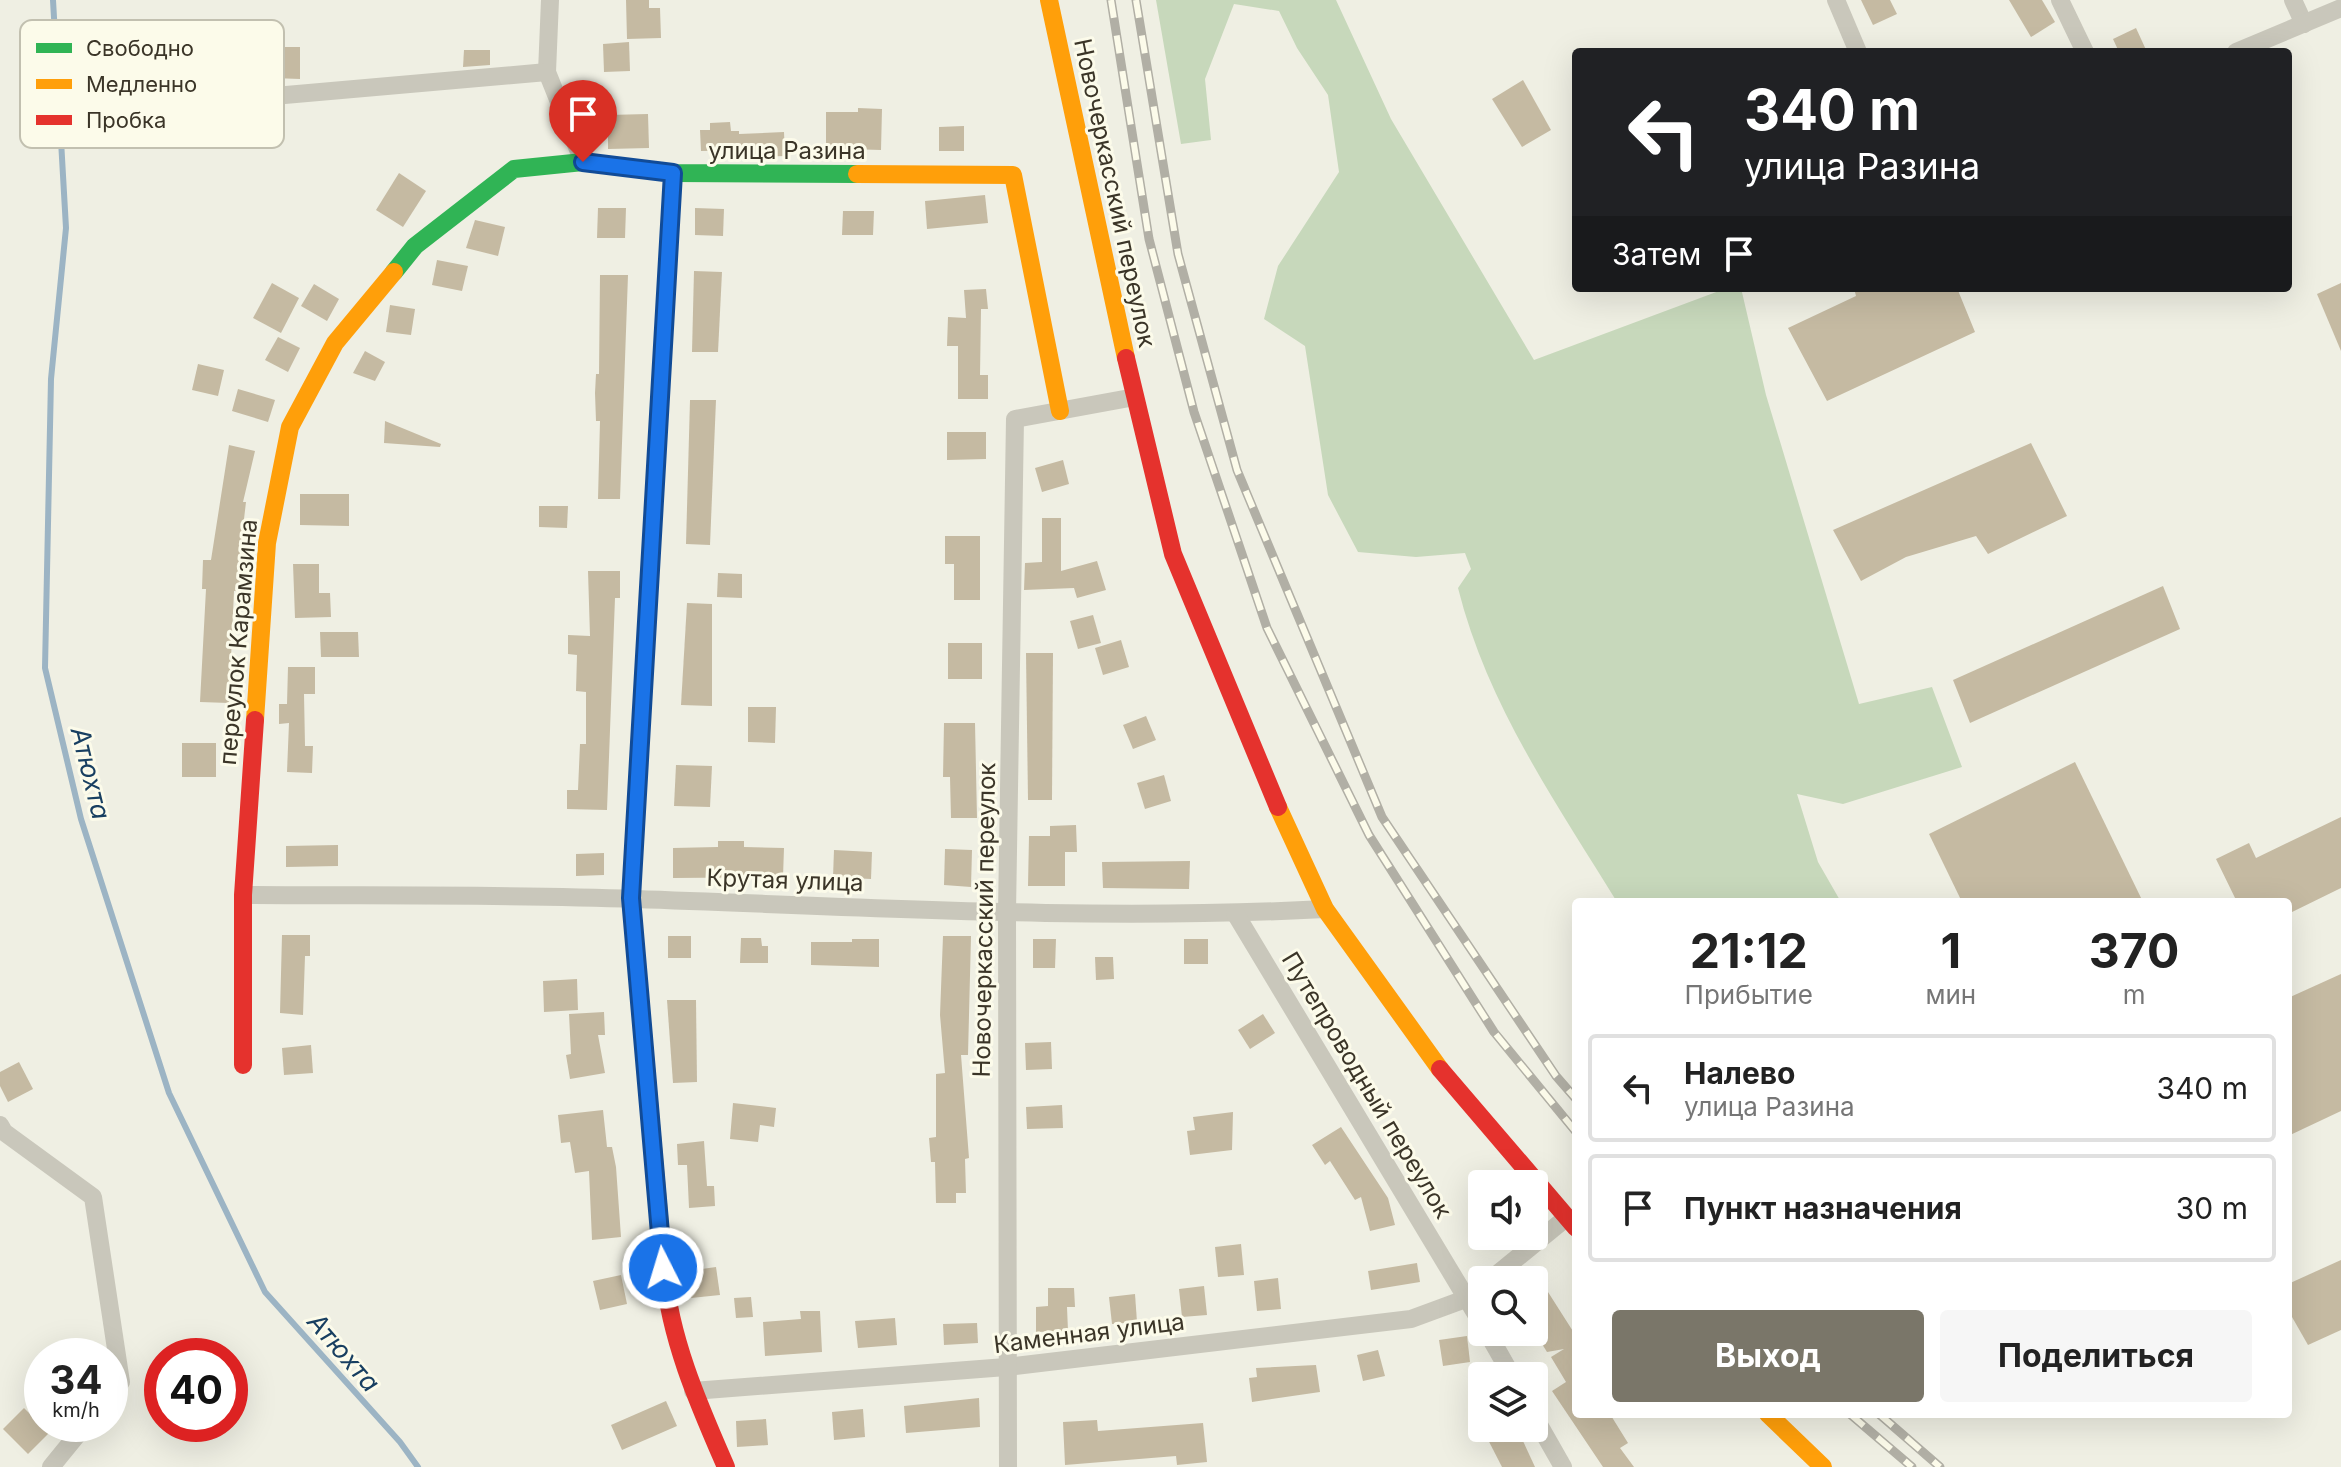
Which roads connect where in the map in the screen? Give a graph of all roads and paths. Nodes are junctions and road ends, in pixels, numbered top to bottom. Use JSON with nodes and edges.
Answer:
{"nodes":[{"id":1,"x":550,"y":0,"type":"edge"},
{"id":2,"x":1049,"y":0,"type":"edge"},
{"id":3,"x":1836,"y":0,"type":"edge"},
{"id":4,"x":2060,"y":0,"type":"edge"},
{"id":5,"x":2293,"y":0,"type":"edge"},
{"id":6,"x":2341,"y":8,"type":"edge"},
{"id":7,"x":2304,"y":24,"type":"junction"},
{"id":8,"x":1856,"y":48,"type":"edge"},
{"id":9,"x":2083,"y":48,"type":"edge"},
{"id":10,"x":2246,"y":48,"type":"edge"},
{"id":11,"x":547,"y":72,"type":"junction"},
{"id":12,"x":284,"y":95,"type":"edge"},
{"id":13,"x":583,"y":162,"type":"junction"},
{"id":14,"x":514,"y":169,"type":"joint"},
{"id":15,"x":673,"y":173,"type":"junction"},
{"id":16,"x":1135,"y":397,"type":"junction"},
{"id":17,"x":1060,"y":411,"type":"junction"},
{"id":18,"x":243,"y":895,"type":"junction"},
{"id":19,"x":631,"y":898,"type":"junction"},
{"id":20,"x":1325,"y":909,"type":"junction"},
{"id":21,"x":1007,"y":912,"type":"junction"},
{"id":22,"x":1235,"y":913,"type":"junction"},
{"id":23,"x":243,"y":1065,"type":"dead end"},
{"id":24,"x":0,"y":1125,"type":"edge"},
{"id":25,"x":1571,"y":1223,"type":"edge"},
{"id":26,"x":1510,"y":1266,"type":"edge"},
{"id":27,"x":1468,"y":1281,"type":"edge"},
{"id":28,"x":1468,"y":1295,"type":"edge"},
{"id":29,"x":110,"y":1338,"type":"edge"},
{"id":30,"x":1006,"y":1367,"type":"junction"},
{"id":31,"x":693,"y":1391,"type":"junction"},
{"id":32,"x":1772,"y":1418,"type":"edge"},
{"id":33,"x":1548,"y":1441,"type":"edge"},
{"id":34,"x":71,"y":1442,"type":"edge"},
{"id":35,"x":51,"y":1467,"type":"edge"},
{"id":36,"x":726,"y":1467,"type":"edge"},
{"id":37,"x":1008,"y":1467,"type":"edge"},
{"id":38,"x":1563,"y":1467,"type":"edge"},
{"id":39,"x":1823,"y":1467,"type":"edge"}],
"edges":[{"from":1,"to":11,"type":"street"},
{"from":2,"to":16,"type":"street","name":"Новочеркасский переулок"},
{"from":3,"to":8,"type":"street"},
{"from":4,"to":9,"type":"street"},
{"from":5,"to":7,"type":"street"},
{"from":6,"to":7,"type":"street"},
{"from":7,"to":10,"type":"street"},
{"from":11,"to":12,"type":"street"},
{"from":11,"to":13,"type":"street"},
{"from":13,"to":14,"type":"street","name":"улица Разина"},
{"from":13,"to":15,"type":"street","name":"улица Разина"},
{"from":14,"to":18,"type":"street","name":"переулок Карамзина"},
{"from":15,"to":17,"type":"street","name":"улица Разина"},
{"from":15,"to":19,"type":"street"},
{"from":16,"to":17,"type":"street","name":"Новочеркасский переулок"},
{"from":16,"to":20,"type":"street","name":"Новочеркасский переулок"},
{"from":17,"to":21,"type":"street","name":"Новочеркасский переулок"},
{"from":18,"to":19,"type":"street","name":"Крутая улица"},
{"from":18,"to":23,"type":"street","name":"переулок Карамзина"},
{"from":19,"to":21,"type":"street","name":"Крутая улица"},
{"from":19,"to":31,"type":"street"},
{"from":20,"to":22,"type":"street","name":"Крутая улица"},
{"from":20,"to":25,"type":"street","name":"Новочеркасский переулок"},
{"from":21,"to":22,"type":"street","name":"Крутая улица"},
{"from":21,"to":30,"type":"street","name":"Новочеркасский переулок"},
{"from":22,"to":27,"type":"street","name":"Путепроводный переулок"},
{"from":24,"to":29,"type":"street"},
{"from":25,"to":26,"type":"street"},
{"from":28,"to":30,"type":"street","name":"Каменная улица"},
{"from":30,"to":31,"type":"street","name":"Каменная улица"},
{"from":30,"to":37,"type":"street","name":"Новочеркасский переулок"},
{"from":31,"to":36,"type":"street"},
{"from":32,"to":39,"type":"street"},
{"from":33,"to":38,"type":"street"},
{"from":34,"to":35,"type":"street"}]}
